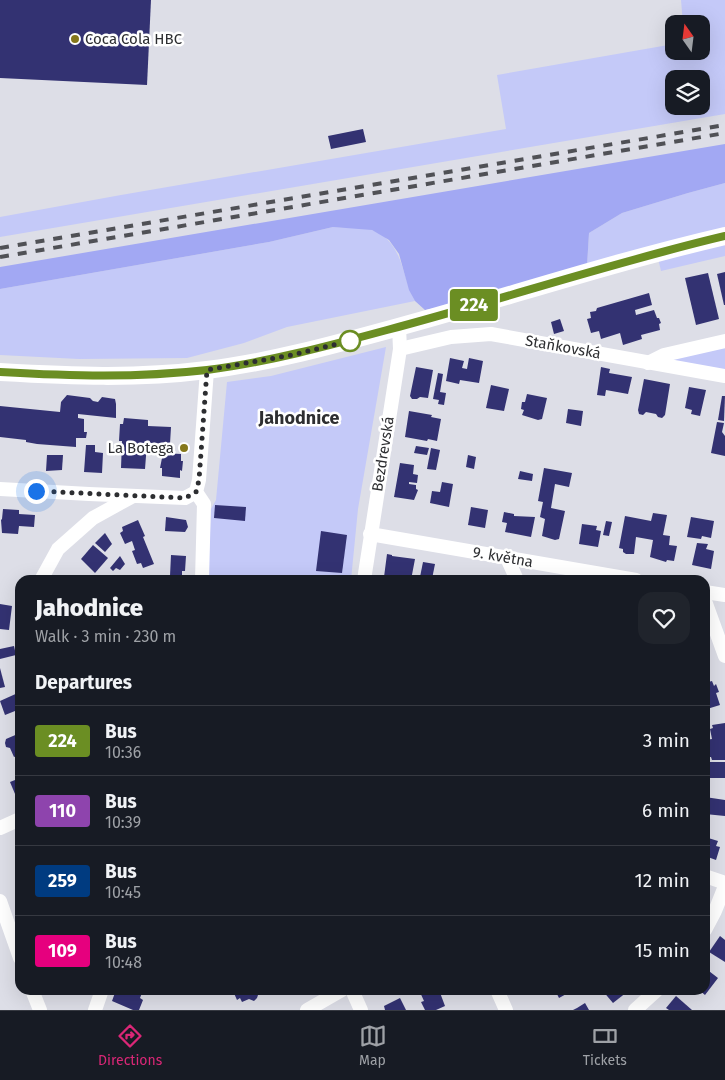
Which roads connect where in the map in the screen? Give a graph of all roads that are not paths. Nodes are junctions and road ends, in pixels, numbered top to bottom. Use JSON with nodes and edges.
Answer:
{"nodes":[{"id":1,"x":725,"y":236,"type":"edge"},
{"id":2,"x":398,"y":327,"type":"junction"},
{"id":3,"x":725,"y":341,"type":"edge"},
{"id":4,"x":400,"y":349,"type":"junction"},
{"id":5,"x":648,"y":363,"type":"junction"},
{"id":6,"x":207,"y":370,"type":"junction"},
{"id":7,"x":0,"y":372,"type":"edge"},
{"id":8,"x":725,"y":376,"type":"edge"},
{"id":9,"x":0,"y":488,"type":"edge"},
{"id":10,"x":196,"y":492,"type":"junction"},
{"id":11,"x":89,"y":494,"type":"junction"},
{"id":12,"x":134,"y":496,"type":"junction"},
{"id":13,"x":93,"y":518,"type":"junction"},
{"id":14,"x":370,"y":534,"type":"junction"},
{"id":15,"x":507,"y":558,"type":"junction"},
{"id":16,"x":44,"y":575,"type":"edge"},
{"id":17,"x":202,"y":575,"type":"edge"},
{"id":18,"x":365,"y":575,"type":"edge"},
{"id":19,"x":515,"y":575,"type":"edge"},
{"id":20,"x":607,"y":575,"type":"edge"},
{"id":21,"x":710,"y":593,"type":"edge"},
{"id":22,"x":725,"y":595,"type":"edge"},
{"id":23,"x":710,"y":615,"type":"edge"},
{"id":24,"x":725,"y":656,"type":"edge"},
{"id":25,"x":15,"y":821,"type":"edge"},
{"id":26,"x":0,"y":828,"type":"edge"},
{"id":27,"x":710,"y":878,"type":"edge"},
{"id":28,"x":725,"y":885,"type":"edge"},
{"id":29,"x":0,"y":901,"type":"edge"},
{"id":30,"x":710,"y":920,"type":"edge"},
{"id":31,"x":4,"y":929,"type":"edge"},
{"id":32,"x":15,"y":949,"type":"edge"},
{"id":33,"x":34,"y":995,"type":"edge"},
{"id":34,"x":100,"y":995,"type":"edge"},
{"id":35,"x":333,"y":995,"type":"edge"},
{"id":36,"x":354,"y":995,"type":"edge"},
{"id":37,"x":499,"y":995,"type":"edge"},
{"id":38,"x":652,"y":995,"type":"edge"},
{"id":39,"x":40,"y":1010,"type":"edge"},
{"id":40,"x":95,"y":1010,"type":"edge"},
{"id":41,"x":307,"y":1010,"type":"edge"},
{"id":42,"x":361,"y":1010,"type":"edge"},
{"id":43,"x":506,"y":1010,"type":"edge"},
{"id":44,"x":635,"y":1010,"type":"edge"}],
"edges":[{"from":1,"to":2,"type":"main road"},
{"from":2,"to":4,"type":"street","name":"Bezdrevská"},
{"from":2,"to":6,"type":"main road"},
{"from":3,"to":5,"type":"street"},
{"from":4,"to":5,"type":"street","name":"Staňkovská"},
{"from":4,"to":14,"type":"street","name":"Bezdrevská"},
{"from":5,"to":8,"type":"street","name":"Staňkovská"},
{"from":6,"to":7,"type":"main road"},
{"from":6,"to":10,"type":"street"},
{"from":9,"to":11,"type":"street"},
{"from":10,"to":12,"type":"street"},
{"from":10,"to":17,"type":"street"},
{"from":11,"to":12,"type":"street"},
{"from":11,"to":13,"type":"street"},
{"from":12,"to":13,"type":"street"},
{"from":13,"to":16,"type":"street"},
{"from":14,"to":15,"type":"street","name":"9. května"},
{"from":14,"to":18,"type":"street","name":"Bezdrevská"},
{"from":15,"to":19,"type":"street"},
{"from":15,"to":20,"type":"street","name":"9. května"},
{"from":21,"to":22,"type":"street"},
{"from":23,"to":24,"type":"street"},
{"from":25,"to":26,"type":"street"},
{"from":27,"to":28,"type":"street"},
{"from":28,"to":30,"type":"street"},
{"from":29,"to":31,"type":"street"},
{"from":31,"to":32,"type":"street"},
{"from":33,"to":39,"type":"street"},
{"from":34,"to":40,"type":"street"},
{"from":35,"to":41,"type":"street"},
{"from":36,"to":42,"type":"street"},
{"from":37,"to":43,"type":"street"},
{"from":38,"to":44,"type":"street"}]}
